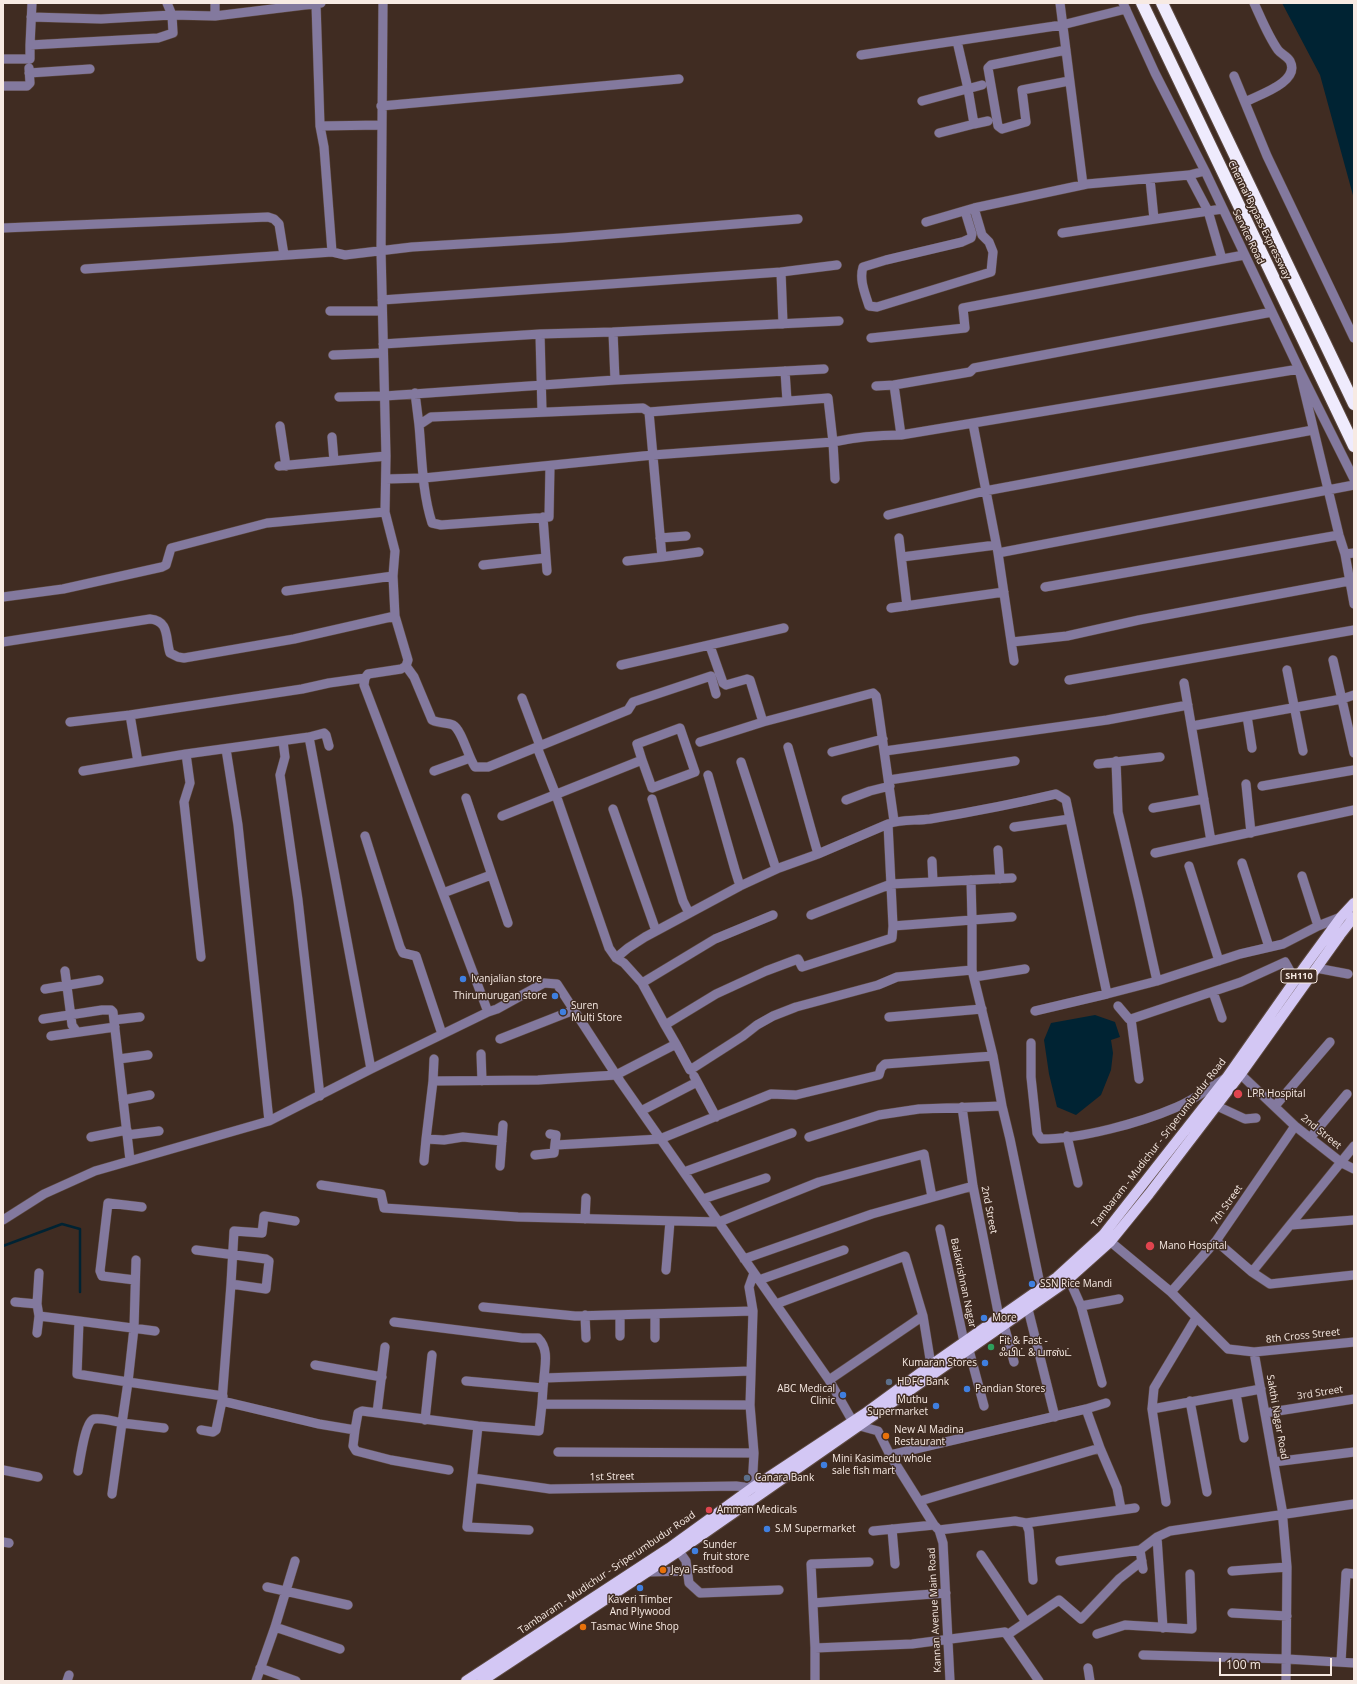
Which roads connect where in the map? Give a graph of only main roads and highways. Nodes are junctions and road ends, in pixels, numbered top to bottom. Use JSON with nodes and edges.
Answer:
{"nodes":[{"id":1,"x":1142,"y":3,"type":"edge"},
{"id":2,"x":1162,"y":3,"type":"edge"},
{"id":3,"x":1354,"y":404,"type":"edge"},
{"id":4,"x":1354,"y":446,"type":"edge"},
{"id":5,"x":1354,"y":903,"type":"edge"},
{"id":6,"x":1354,"y":917,"type":"edge"},
{"id":7,"x":1237,"y":1072,"type":"junction"},
{"id":8,"x":1106,"y":1238,"type":"junction"},
{"id":9,"x":1002,"y":1321,"type":"junction"},
{"id":10,"x":966,"y":1346,"type":"junction"},
{"id":11,"x":857,"y":1424,"type":"junction"},
{"id":12,"x":470,"y":1680,"type":"edge"},
{"id":13,"x":482,"y":1681,"type":"edge"}],
"edges":[{"from":1,"to":4,"type":"highway","name":"Chennai Bypass Expressway"},
{"from":2,"to":3,"type":"highway","name":"Chennai Bypass Expressway"},
{"from":5,"to":7,"type":"main road","name":"Tambaram - Mudichur - Sriperumbudur Road","number":"SH110"},
{"from":6,"to":7,"type":"main road","name":"Tambaram - Mudichur - Sriperumbudur Road","number":"SH110"},
{"from":7,"to":8,"type":"main road","name":"Tambaram - Mudichur - Sriperumbudur Road","number":"SH110"},
{"from":7,"to":8,"type":"main road","name":"Tambaram - Mudichur - Sriperumbudur Road","number":"SH110"},
{"from":8,"to":9,"type":"main road","name":"Tambaram - Mudichur - Sriperumbudur Road","number":"SH110"},
{"from":8,"to":9,"type":"main road","name":"Tambaram - Mudichur - Sriperumbudur Road","number":"SH110"},
{"from":9,"to":10,"type":"main road","name":"Tambaram - Mudichur - Sriperumbudur Road","number":"SH110"},
{"from":10,"to":11,"type":"main road","name":"Tambaram - Mudichur - Sriperumbudur Road","number":"SH110"},
{"from":10,"to":11,"type":"main road","name":"Tambaram - Mudichur - Sriperumbudur Road","number":"SH110"},
{"from":11,"to":12,"type":"main road","name":"Tambaram - Mudichur - Sriperumbudur Road","number":"SH110"},
{"from":11,"to":13,"type":"main road","name":"Tambaram - Mudichur - Sriperumbudur Road","number":"SH110"}]}
